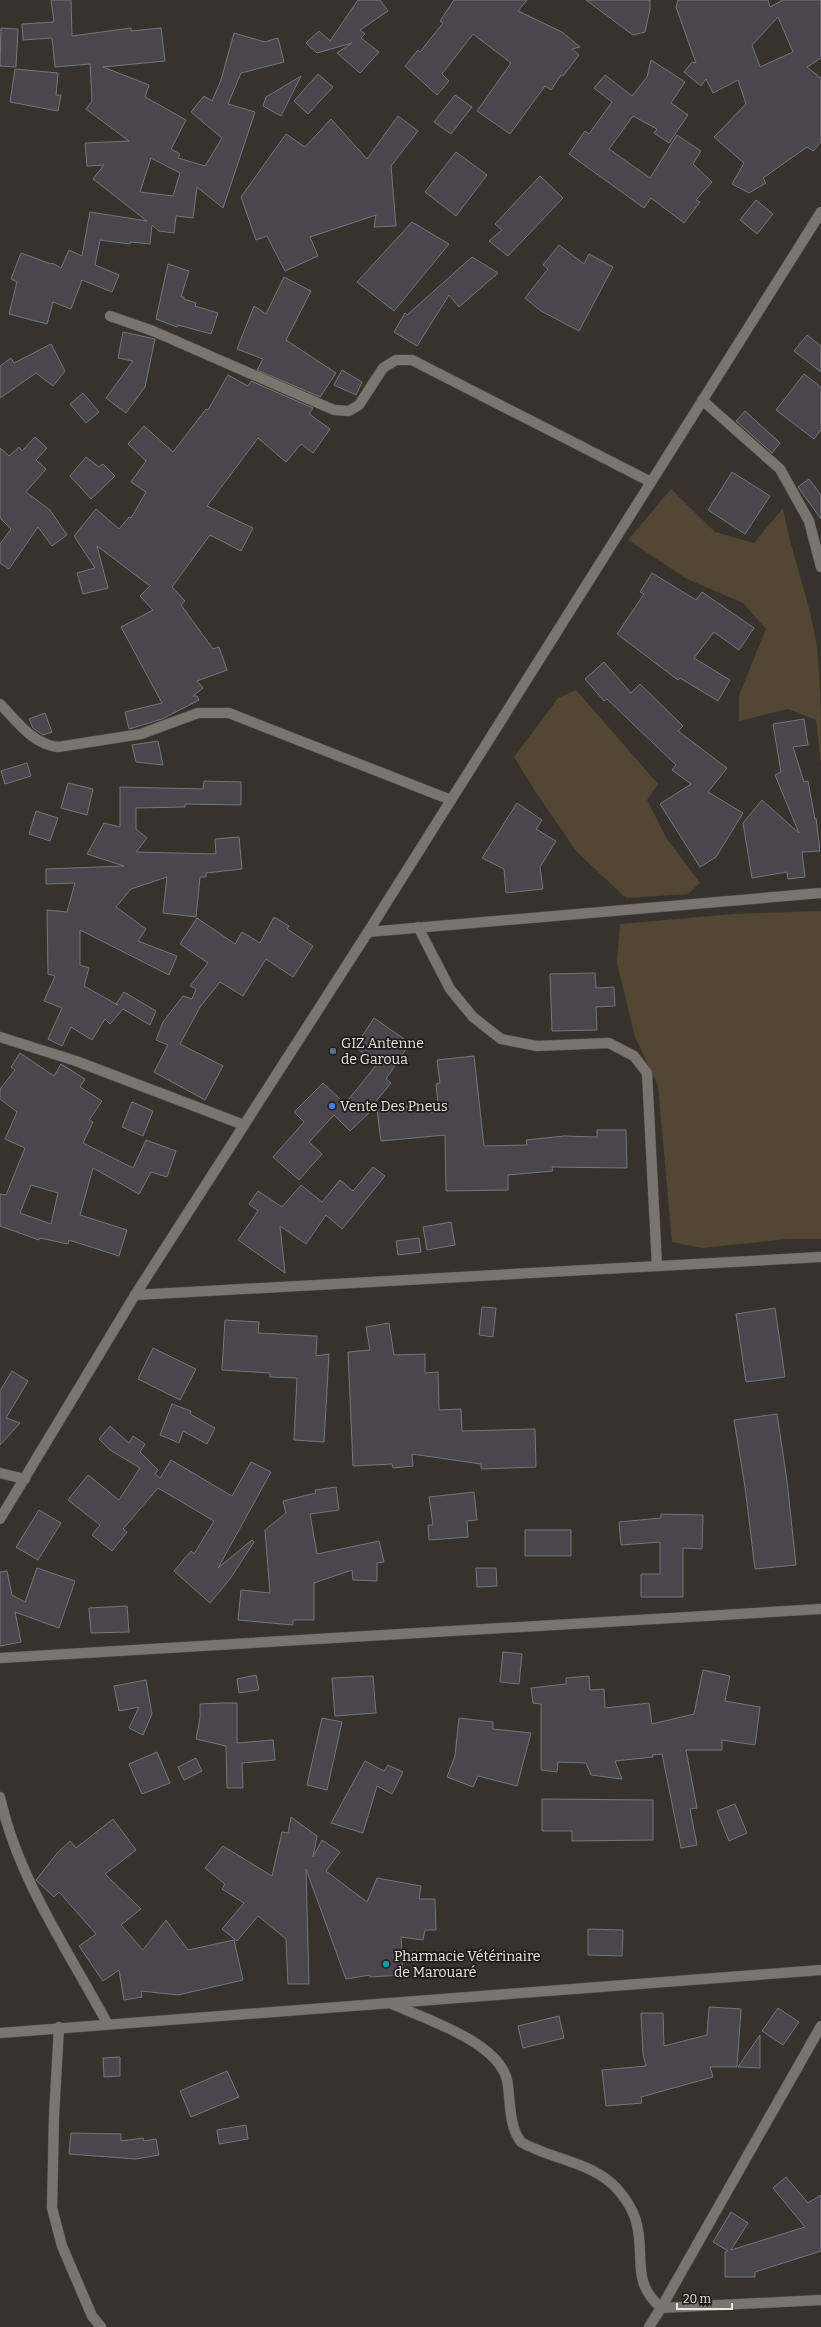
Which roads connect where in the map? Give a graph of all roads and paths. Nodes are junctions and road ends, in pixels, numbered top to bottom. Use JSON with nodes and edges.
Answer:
{"nodes":[{"id":1,"x":821,"y":212,"type":"edge"},
{"id":2,"x":110,"y":316,"type":"dead end"},
{"id":3,"x":702,"y":400,"type":"junction"},
{"id":4,"x":651,"y":482,"type":"junction"},
{"id":5,"x":821,"y":567,"type":"edge"},
{"id":6,"x":0,"y":704,"type":"edge"},
{"id":7,"x":451,"y":800,"type":"junction"},
{"id":8,"x":821,"y":893,"type":"edge"},
{"id":9,"x":418,"y":927,"type":"junction"},
{"id":10,"x":368,"y":932,"type":"junction"},
{"id":11,"x":0,"y":1037,"type":"edge"},
{"id":12,"x":244,"y":1126,"type":"junction"},
{"id":13,"x":821,"y":1257,"type":"edge"},
{"id":14,"x":657,"y":1266,"type":"junction"},
{"id":15,"x":136,"y":1295,"type":"junction"},
{"id":16,"x":0,"y":1473,"type":"edge"},
{"id":17,"x":24,"y":1479,"type":"junction"},
{"id":18,"x":0,"y":1519,"type":"edge"},
{"id":19,"x":821,"y":1608,"type":"edge"},
{"id":20,"x":0,"y":1658,"type":"edge"},
{"id":21,"x":0,"y":1797,"type":"edge"},
{"id":22,"x":821,"y":1970,"type":"edge"},
{"id":23,"x":389,"y":2002,"type":"junction"},
{"id":24,"x":107,"y":2023,"type":"junction"},
{"id":25,"x":821,"y":2026,"type":"edge"},
{"id":26,"x":59,"y":2027,"type":"junction"},
{"id":27,"x":0,"y":2032,"type":"edge"},
{"id":28,"x":821,"y":2300,"type":"edge"},
{"id":29,"x":661,"y":2308,"type":"junction"},
{"id":30,"x":101,"y":2327,"type":"edge"},
{"id":31,"x":649,"y":2327,"type":"edge"}],
"edges":[{"from":1,"to":3,"type":"street"},
{"from":2,"to":4,"type":"street"},
{"from":3,"to":4,"type":"street"},
{"from":3,"to":5,"type":"street"},
{"from":4,"to":7,"type":"street"},
{"from":6,"to":7,"type":"street"},
{"from":7,"to":10,"type":"street"},
{"from":8,"to":9,"type":"street"},
{"from":9,"to":10,"type":"street"},
{"from":9,"to":14,"type":"street"},
{"from":10,"to":12,"type":"street"},
{"from":11,"to":12,"type":"street"},
{"from":12,"to":15,"type":"street"},
{"from":13,"to":14,"type":"street"},
{"from":14,"to":15,"type":"street"},
{"from":15,"to":17,"type":"street"},
{"from":16,"to":17,"type":"street"},
{"from":17,"to":18,"type":"street"},
{"from":19,"to":20,"type":"street"},
{"from":21,"to":24,"type":"street"},
{"from":22,"to":23,"type":"street"},
{"from":23,"to":24,"type":"street"},
{"from":23,"to":29,"type":"street"},
{"from":24,"to":26,"type":"street"},
{"from":25,"to":29,"type":"street"},
{"from":26,"to":27,"type":"street"},
{"from":26,"to":30,"type":"street"},
{"from":28,"to":29,"type":"street"},
{"from":29,"to":31,"type":"street"}]}
